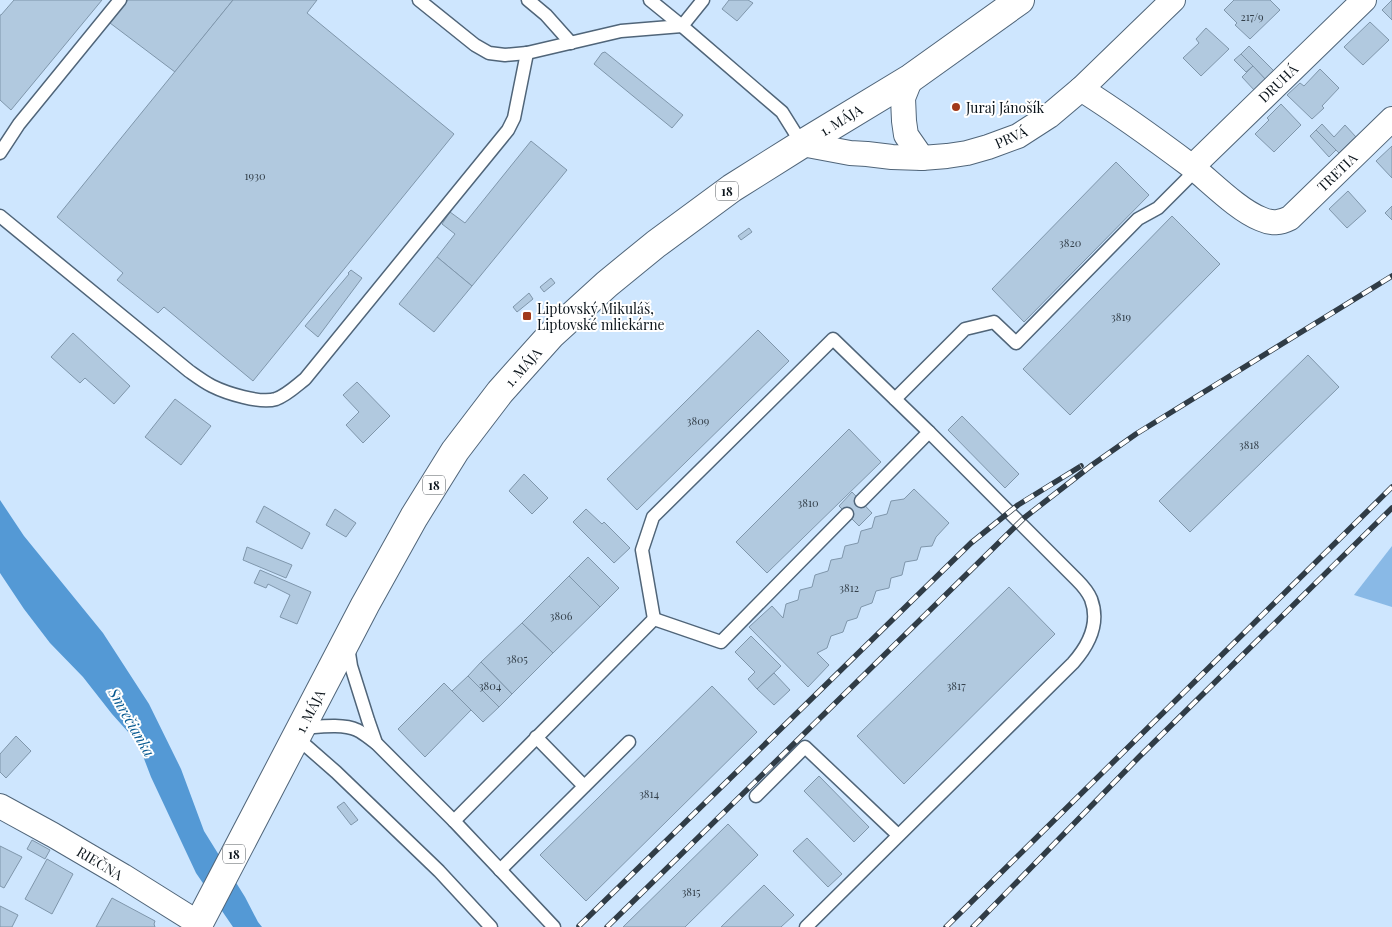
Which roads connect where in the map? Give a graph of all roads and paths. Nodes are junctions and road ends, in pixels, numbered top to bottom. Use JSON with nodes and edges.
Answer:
{"nodes":[{"id":1,"x":120,"y":0,"type":"edge"},
{"id":2,"x":419,"y":0,"type":"edge"},
{"id":3,"x":528,"y":0,"type":"edge"},
{"id":4,"x":650,"y":0,"type":"edge"},
{"id":5,"x":703,"y":0,"type":"edge"},
{"id":6,"x":1020,"y":0,"type":"edge"},
{"id":7,"x":1173,"y":0,"type":"edge"},
{"id":8,"x":1364,"y":0,"type":"edge"},
{"id":9,"x":682,"y":26,"type":"junction"},
{"id":10,"x":571,"y":43,"type":"junction"},
{"id":11,"x":527,"y":53,"type":"junction"},
{"id":12,"x":911,"y":78,"type":"junction"},
{"id":13,"x":1081,"y":89,"type":"junction"},
{"id":14,"x":1392,"y":119,"type":"edge"},
{"id":15,"x":802,"y":144,"type":"junction"},
{"id":16,"x":0,"y":153,"type":"edge"},
{"id":17,"x":922,"y":158,"type":"junction"},
{"id":18,"x":1194,"y":168,"type":"junction"},
{"id":19,"x":0,"y":216,"type":"edge"},
{"id":20,"x":895,"y":399,"type":"junction"},
{"id":21,"x":929,"y":432,"type":"junction"},
{"id":22,"x":861,"y":501,"type":"dead end"},
{"id":23,"x":847,"y":514,"type":"dead end"},
{"id":24,"x":654,"y":619,"type":"junction"},
{"id":25,"x":347,"y":639,"type":"junction"},
{"id":26,"x":299,"y":732,"type":"junction"},
{"id":27,"x":536,"y":737,"type":"junction"},
{"id":28,"x":628,"y":742,"type":"dead end"},
{"id":29,"x":376,"y":743,"type":"junction"},
{"id":30,"x":584,"y":786,"type":"junction"},
{"id":31,"x":756,"y":796,"type":"dead end"},
{"id":32,"x":0,"y":806,"type":"edge"},
{"id":33,"x":454,"y":821,"type":"junction"},
{"id":34,"x":898,"y":835,"type":"junction"},
{"id":35,"x":500,"y":870,"type":"junction"},
{"id":36,"x":200,"y":921,"type":"edge"},
{"id":37,"x":491,"y":927,"type":"edge"},
{"id":38,"x":554,"y":927,"type":"edge"},
{"id":39,"x":806,"y":927,"type":"edge"}],
"edges":[{"from":1,"to":16,"type":"lane"},
{"from":2,"to":11,"type":"lane"},
{"from":3,"to":10,"type":"lane"},
{"from":4,"to":9,"type":"lane"},
{"from":5,"to":9,"type":"lane"},
{"from":6,"to":12,"type":"main road","name":"1. MÁJA","number":"18"},
{"from":7,"to":13,"type":"street","name":"PRVÁ"},
{"from":8,"to":18,"type":"street","name":"DRUHÁ"},
{"from":9,"to":10,"type":"lane"},
{"from":9,"to":15,"type":"lane"},
{"from":10,"to":11,"type":"lane"},
{"from":11,"to":19,"type":"lane"},
{"from":12,"to":15,"type":"main road","name":"1. MÁJA","number":"18"},
{"from":12,"to":17,"type":"street"},
{"from":13,"to":17,"type":"street","name":"PRVÁ"},
{"from":13,"to":18,"type":"street"},
{"from":14,"to":18,"type":"street","name":"TRETIA"},
{"from":15,"to":17,"type":"street","name":"PRVÁ"},
{"from":15,"to":25,"type":"main road","name":"1. MÁJA","number":"18"},
{"from":18,"to":20,"type":"lane"},
{"from":20,"to":21,"type":"lane"},
{"from":20,"to":24,"type":"lane"},
{"from":21,"to":22,"type":"lane"},
{"from":21,"to":34,"type":"lane"},
{"from":23,"to":24,"type":"lane"},
{"from":24,"to":27,"type":"lane"},
{"from":25,"to":26,"type":"main road","name":"1. MÁJA","number":"18"},
{"from":25,"to":29,"type":"lane"},
{"from":26,"to":29,"type":"lane"},
{"from":26,"to":36,"type":"main road","name":"1. MÁJA","number":"18"},
{"from":26,"to":37,"type":"lane"},
{"from":27,"to":30,"type":"lane"},
{"from":27,"to":33,"type":"lane"},
{"from":28,"to":30,"type":"lane"},
{"from":29,"to":33,"type":"lane"},
{"from":30,"to":35,"type":"lane"},
{"from":31,"to":34,"type":"lane"},
{"from":32,"to":36,"type":"street","name":"RIEČNA"},
{"from":33,"to":35,"type":"lane"},
{"from":34,"to":39,"type":"lane"},
{"from":35,"to":38,"type":"lane"}]}
